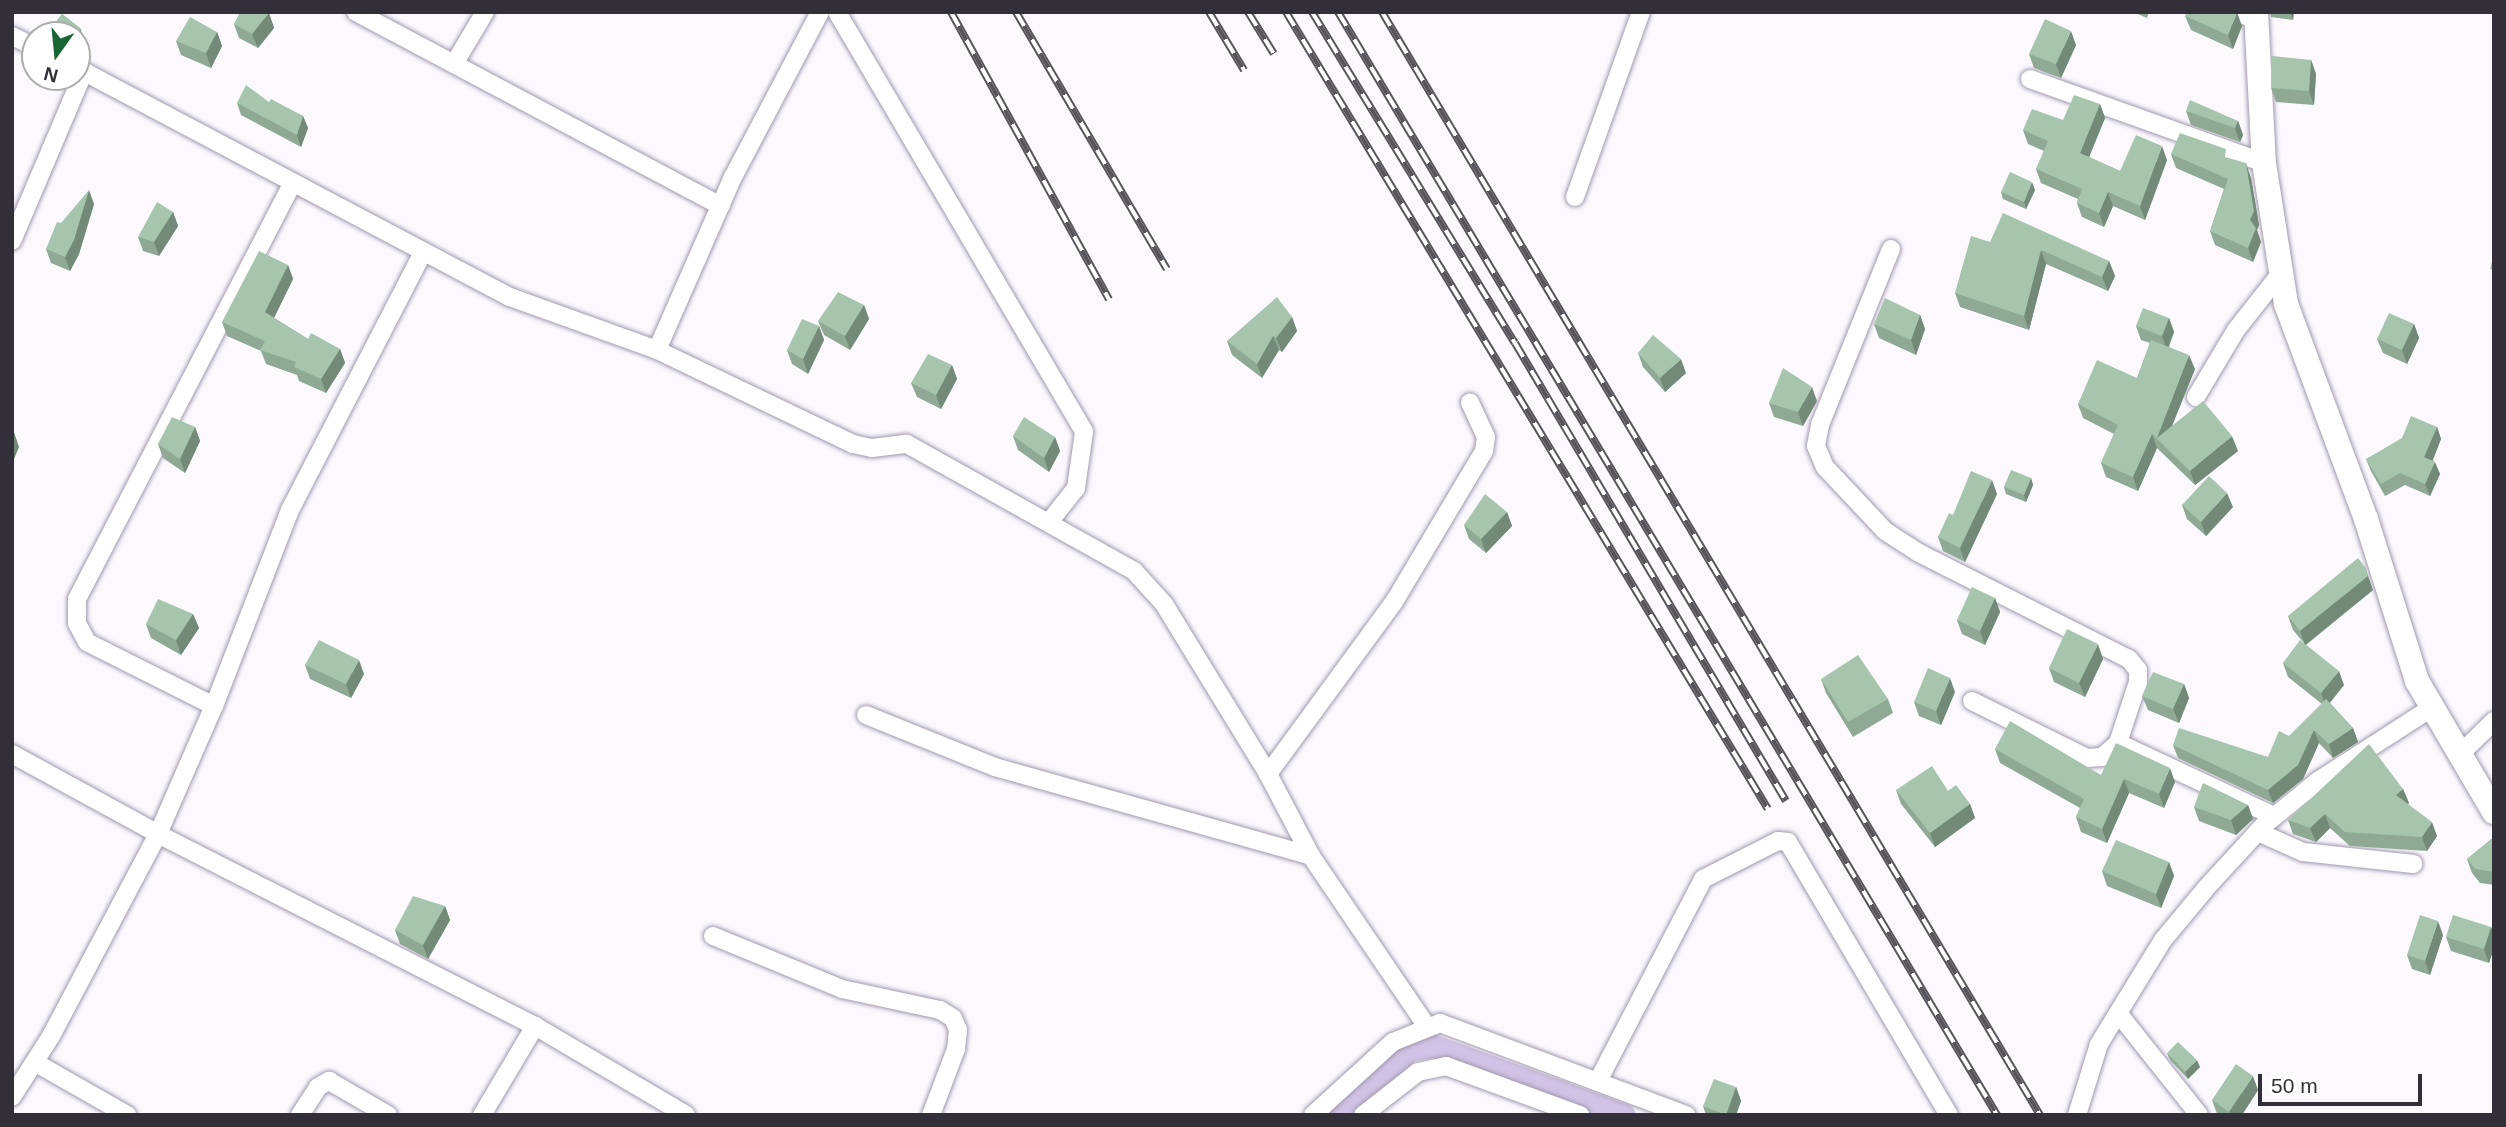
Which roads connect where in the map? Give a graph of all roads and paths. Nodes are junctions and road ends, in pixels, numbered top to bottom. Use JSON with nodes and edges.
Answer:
{"nodes":[{"id":1,"x":356,"y":12,"type":"edge"},
{"id":2,"x":485,"y":12,"type":"edge"},
{"id":3,"x":820,"y":12,"type":"edge"},
{"id":4,"x":837,"y":12,"type":"edge"},
{"id":5,"x":1641,"y":12,"type":"edge"},
{"id":6,"x":2249,"y":15,"type":"edge"},
{"id":7,"x":454,"y":64,"type":"junction"},
{"id":8,"x":91,"y":75,"type":"edge"},
{"id":9,"x":2030,"y":79,"type":"dead end"},
{"id":10,"x":71,"y":91,"type":"edge"},
{"id":11,"x":2264,"y":163,"type":"junction"},
{"id":12,"x":293,"y":183,"type":"junction"},
{"id":13,"x":1575,"y":197,"type":"dead end"},
{"id":14,"x":721,"y":206,"type":"junction"},
{"id":15,"x":12,"y":241,"type":"edge"},
{"id":16,"x":1891,"y":249,"type":"dead end"},
{"id":17,"x":423,"y":252,"type":"junction"},
{"id":18,"x":2280,"y":274,"type":"junction"},
{"id":19,"x":657,"y":350,"type":"junction"},
{"id":20,"x":2196,"y":397,"type":"dead end"},
{"id":21,"x":1470,"y":403,"type":"dead end"},
{"id":22,"x":1050,"y":522,"type":"junction"},
{"id":23,"x":1972,"y":701,"type":"dead end"},
{"id":24,"x":214,"y":706,"type":"junction"},
{"id":25,"x":2433,"y":707,"type":"junction"},
{"id":26,"x":866,"y":715,"type":"dead end"},
{"id":27,"x":2491,"y":728,"type":"edge"},
{"id":28,"x":2118,"y":743,"type":"junction"},
{"id":29,"x":12,"y":754,"type":"edge"},
{"id":30,"x":2459,"y":755,"type":"junction"},
{"id":31,"x":1268,"y":774,"type":"junction"},
{"id":32,"x":2494,"y":812,"type":"edge"},
{"id":33,"x":2274,"y":816,"type":"junction"},
{"id":34,"x":2258,"y":832,"type":"junction"},
{"id":35,"x":158,"y":834,"type":"junction"},
{"id":36,"x":1311,"y":856,"type":"junction"},
{"id":37,"x":2413,"y":864,"type":"dead end"},
{"id":38,"x":713,"y":936,"type":"dead end"},
{"id":39,"x":2118,"y":1013,"type":"junction"},
{"id":40,"x":1426,"y":1025,"type":"junction"},
{"id":41,"x":535,"y":1026,"type":"junction"},
{"id":42,"x":36,"y":1063,"type":"junction"},
{"id":43,"x":1598,"y":1082,"type":"junction"},
{"id":44,"x":12,"y":1097,"type":"edge"},
{"id":45,"x":934,"y":1113,"type":"edge"},
{"id":46,"x":127,"y":1115,"type":"edge"},
{"id":47,"x":300,"y":1115,"type":"edge"},
{"id":48,"x":388,"y":1115,"type":"edge"},
{"id":49,"x":482,"y":1115,"type":"edge"},
{"id":50,"x":686,"y":1115,"type":"edge"},
{"id":51,"x":1313,"y":1115,"type":"edge"},
{"id":52,"x":1363,"y":1115,"type":"edge"},
{"id":53,"x":1580,"y":1115,"type":"edge"},
{"id":54,"x":1686,"y":1115,"type":"edge"},
{"id":55,"x":1949,"y":1115,"type":"edge"},
{"id":56,"x":2077,"y":1115,"type":"edge"},
{"id":57,"x":2199,"y":1115,"type":"edge"}],
"edges":[{"from":1,"to":7,"type":"street"},
{"from":2,"to":7,"type":"street"},
{"from":3,"to":14,"type":"street"},
{"from":4,"to":22,"type":"street"},
{"from":5,"to":13,"type":"street"},
{"from":6,"to":11,"type":"street"},
{"from":7,"to":14,"type":"street"},
{"from":8,"to":12,"type":"street"},
{"from":9,"to":11,"type":"street"},
{"from":10,"to":15,"type":"street"},
{"from":11,"to":18,"type":"street"},
{"from":12,"to":17,"type":"street"},
{"from":12,"to":24,"type":"street"},
{"from":14,"to":19,"type":"street"},
{"from":16,"to":28,"type":"street"},
{"from":17,"to":19,"type":"street"},
{"from":17,"to":24,"type":"street"},
{"from":18,"to":20,"type":"street"},
{"from":18,"to":25,"type":"street"},
{"from":19,"to":22,"type":"street"},
{"from":21,"to":31,"type":"street"},
{"from":22,"to":31,"type":"street"},
{"from":23,"to":28,"type":"street"},
{"from":24,"to":35,"type":"street"},
{"from":25,"to":30,"type":"street"},
{"from":25,"to":33,"type":"street"},
{"from":26,"to":36,"type":"street"},
{"from":27,"to":30,"type":"street"},
{"from":28,"to":33,"type":"street"},
{"from":29,"to":35,"type":"street"},
{"from":30,"to":32,"type":"street"},
{"from":31,"to":36,"type":"street"},
{"from":33,"to":34,"type":"street"},
{"from":34,"to":37,"type":"street"},
{"from":34,"to":39,"type":"street"},
{"from":35,"to":41,"type":"street"},
{"from":35,"to":42,"type":"street"},
{"from":36,"to":40,"type":"street"},
{"from":38,"to":45,"type":"street"},
{"from":39,"to":56,"type":"street"},
{"from":39,"to":57,"type":"street"},
{"from":40,"to":43,"type":"street"},
{"from":40,"to":51,"type":"street"},
{"from":41,"to":49,"type":"street"},
{"from":41,"to":50,"type":"street"},
{"from":42,"to":44,"type":"street"},
{"from":42,"to":46,"type":"street"},
{"from":43,"to":54,"type":"street"},
{"from":43,"to":55,"type":"street"},
{"from":47,"to":48,"type":"street"},
{"from":52,"to":53,"type":"street"}]}
